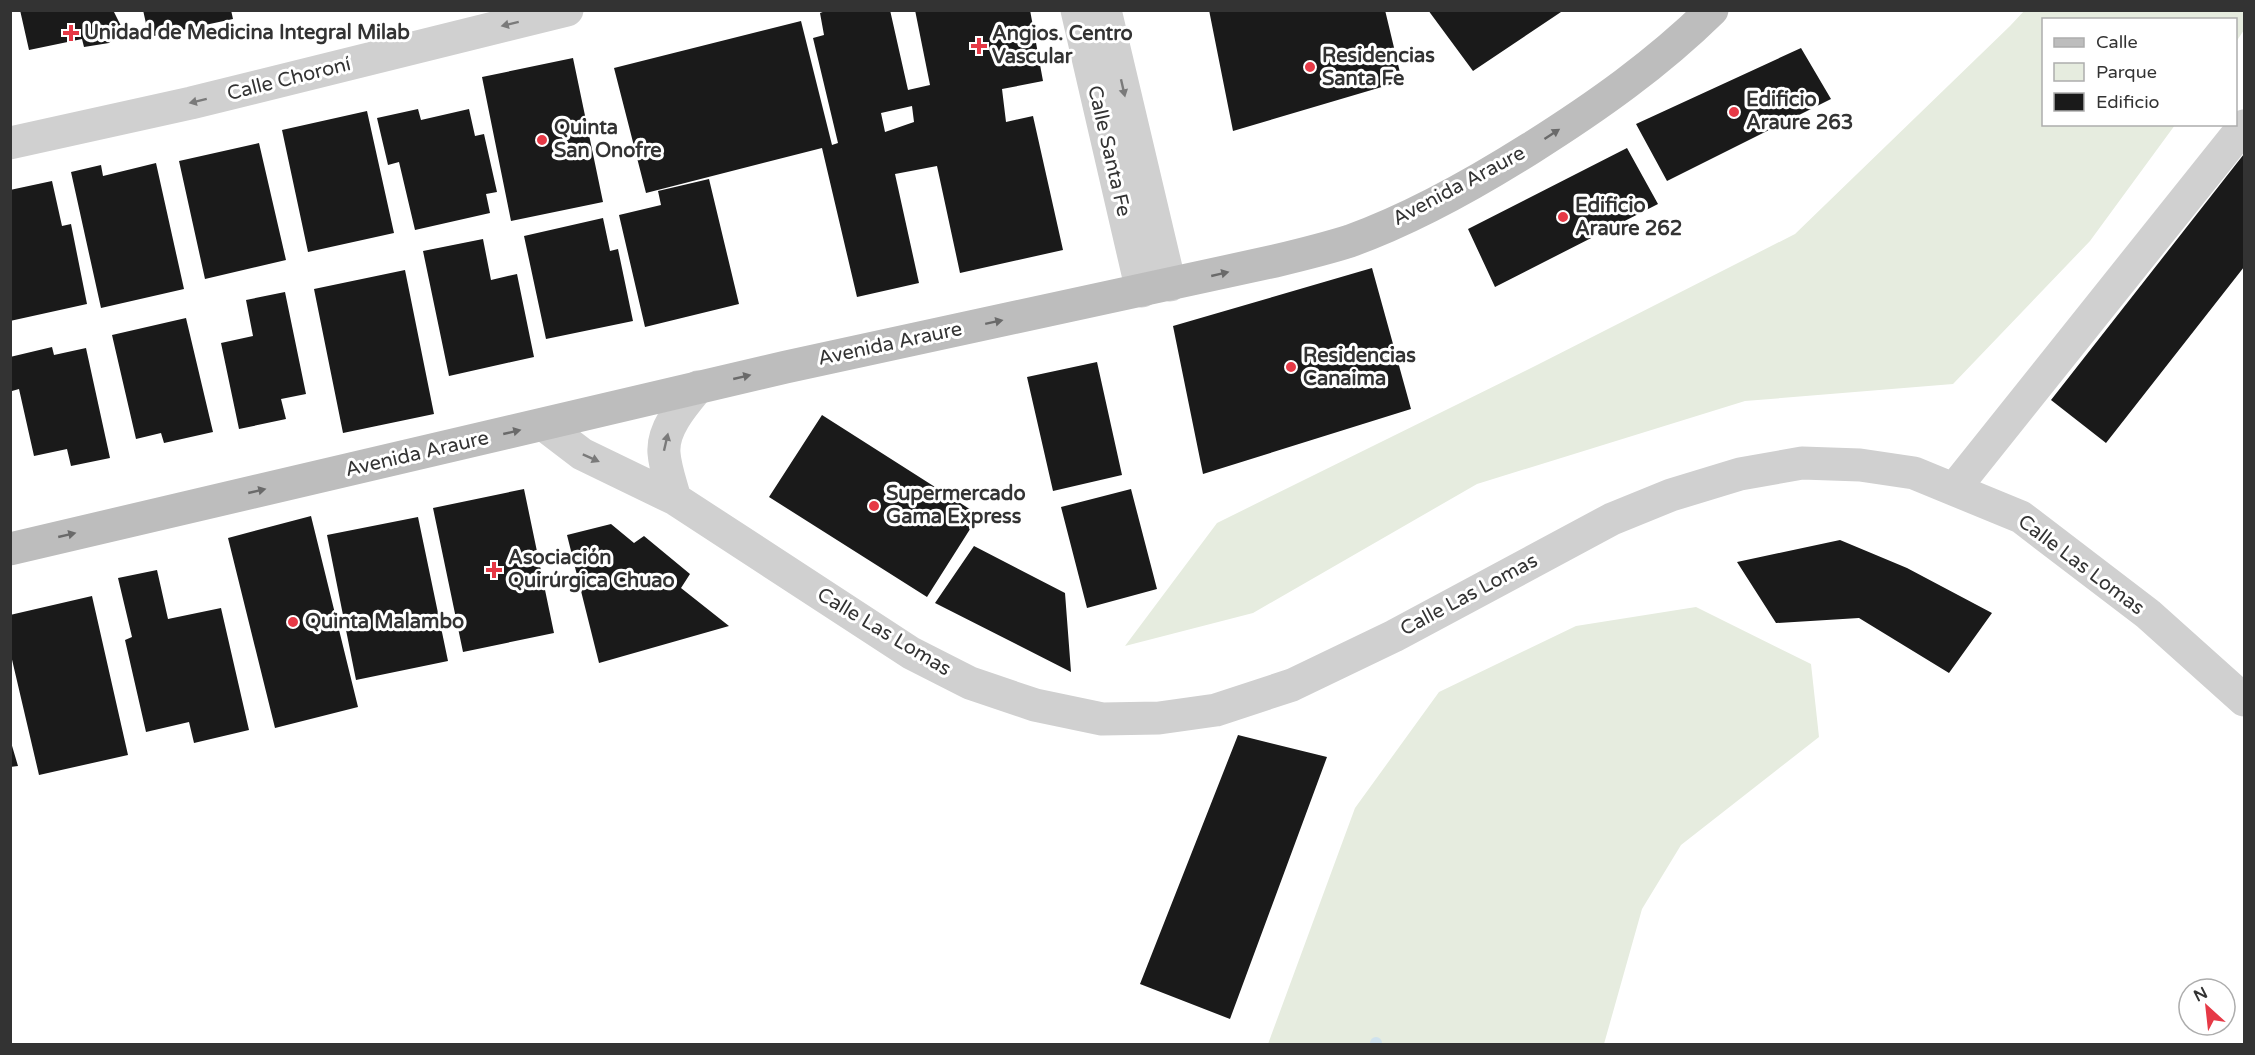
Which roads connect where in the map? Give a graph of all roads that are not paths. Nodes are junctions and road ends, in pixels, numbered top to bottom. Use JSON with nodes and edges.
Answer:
{"nodes":[{"id":1,"x":567,"y":10,"type":"edge"},
{"id":2,"x":1077,"y":10,"type":"edge"},
{"id":3,"x":1105,"y":10,"type":"edge"},
{"id":4,"x":1712,"y":10,"type":"edge"},
{"id":5,"x":2244,"y":126,"type":"edge"},
{"id":6,"x":10,"y":143,"type":"edge"},
{"id":7,"x":1156,"y":288,"type":"junction"},
{"id":8,"x":698,"y":387,"type":"junction"},
{"id":9,"x":544,"y":425,"type":"junction"},
{"id":10,"x":1954,"y":489,"type":"junction"},
{"id":11,"x":675,"y":499,"type":"junction"},
{"id":12,"x":10,"y":549,"type":"edge"},
{"id":13,"x":2244,"y":700,"type":"edge"}],
"edges":[{"from":1,"to":6,"type":"street","name":"Calle Choroní","one_way":true},
{"from":2,"to":7,"type":"street","name":"Calle Santa Fe"},
{"from":3,"to":7,"type":"street","name":"Calle Santa Fe","one_way":true},
{"from":7,"to":4,"type":"street","name":"Avenida Araure","one_way":true},
{"from":5,"to":10,"type":"street"},
{"from":8,"to":7,"type":"street","name":"Avenida Araure","one_way":true},
{"from":8,"to":9,"type":"street","name":"Avenida Araure"},
{"from":11,"to":8,"type":"street","one_way":true},
{"from":9,"to":11,"type":"street","name":"Calle Las Lomas","one_way":true},
{"from":12,"to":9,"type":"street","name":"Avenida Araure","one_way":true},
{"from":10,"to":11,"type":"street","name":"Calle Las Lomas"},
{"from":10,"to":13,"type":"street","name":"Calle Las Lomas"}]}
